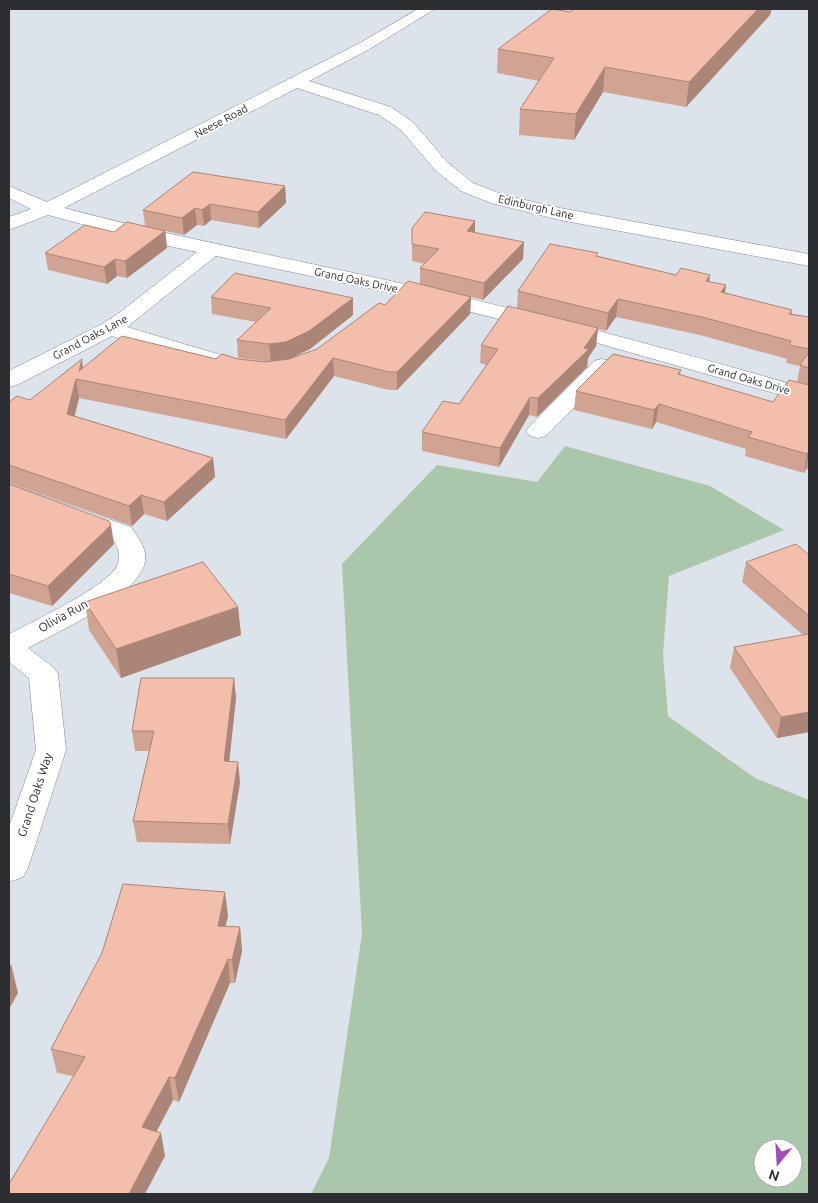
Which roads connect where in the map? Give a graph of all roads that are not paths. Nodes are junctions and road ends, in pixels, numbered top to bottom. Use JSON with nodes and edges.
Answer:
{"nodes":[{"id":1,"x":428,"y":9,"type":"edge"},
{"id":2,"x":295,"y":82,"type":"junction"},
{"id":3,"x":9,"y":191,"type":"edge"},
{"id":4,"x":47,"y":209,"type":"junction"},
{"id":5,"x":9,"y":224,"type":"edge"},
{"id":6,"x":213,"y":249,"type":"junction"},
{"id":7,"x":809,"y":260,"type":"edge"},
{"id":8,"x":396,"y":288,"type":"junction"},
{"id":9,"x":377,"y":308,"type":"edge"},
{"id":10,"x":110,"y":329,"type":"junction"},
{"id":11,"x":625,"y":344,"type":"junction"},
{"id":12,"x":240,"y":368,"type":"edge"},
{"id":13,"x":9,"y":380,"type":"edge"},
{"id":14,"x":809,"y":396,"type":"edge"},
{"id":15,"x":538,"y":431,"type":"dead end"},
{"id":16,"x":9,"y":492,"type":"edge"},
{"id":17,"x":9,"y":647,"type":"edge"},
{"id":18,"x":10,"y":868,"type":"edge"}],
"edges":[{"from":1,"to":2,"type":"street","name":"Neese Road"},
{"from":2,"to":4,"type":"street","name":"Neese Road"},
{"from":2,"to":7,"type":"street","name":"Edinburgh Lane"},
{"from":3,"to":4,"type":"street","name":"Grand Oaks Drive"},
{"from":4,"to":5,"type":"street","name":"Neese Road"},
{"from":4,"to":6,"type":"street","name":"Grand Oaks Drive"},
{"from":6,"to":8,"type":"street","name":"Grand Oaks Drive"},
{"from":6,"to":10,"type":"street","name":"Grand Oaks Lane"},
{"from":8,"to":9,"type":"street"},
{"from":8,"to":11,"type":"street","name":"Grand Oaks Drive"},
{"from":10,"to":12,"type":"street"},
{"from":10,"to":13,"type":"street","name":"Grand Oaks Lane"},
{"from":11,"to":14,"type":"street","name":"Grand Oaks Drive"},
{"from":11,"to":15,"type":"street"},
{"from":16,"to":17,"type":"street","name":"Olivia Run"},
{"from":17,"to":18,"type":"street","name":"Grand Oaks Way"}]}
